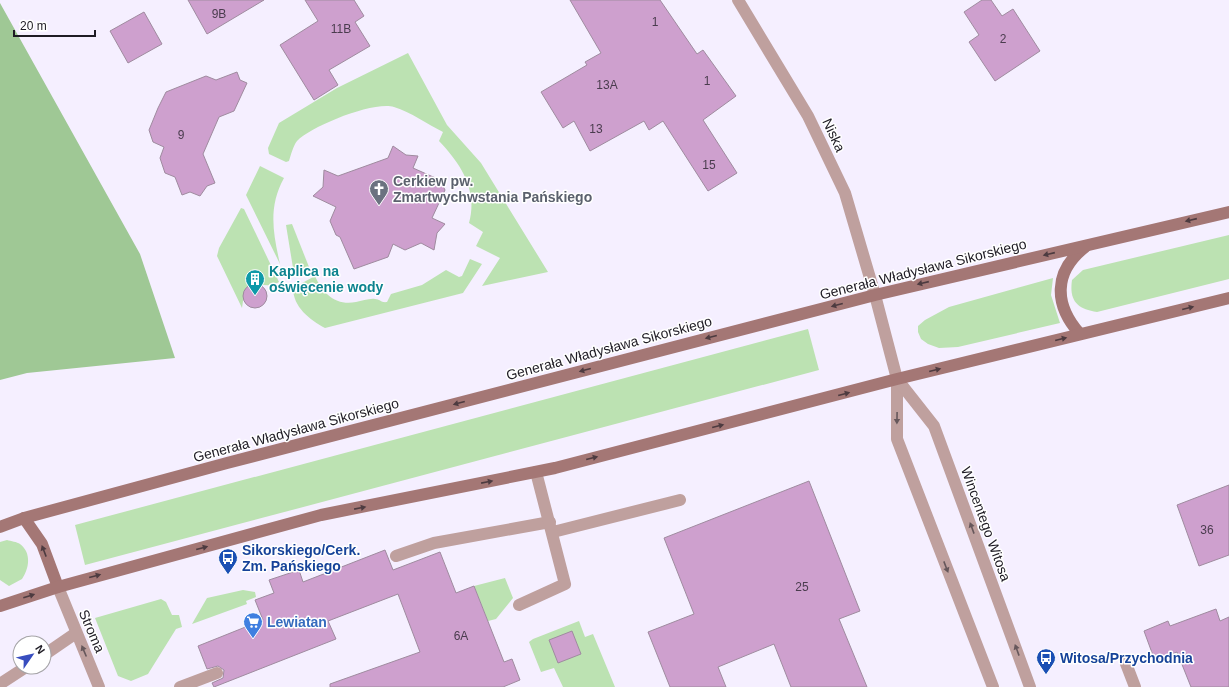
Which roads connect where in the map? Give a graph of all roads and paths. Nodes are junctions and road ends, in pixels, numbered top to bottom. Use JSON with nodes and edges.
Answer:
{"nodes":[{"id":1,"x":738,"y":0,"type":"edge"},
{"id":2,"x":1229,"y":212,"type":"edge"},
{"id":3,"x":1087,"y":245,"type":"junction"},
{"id":4,"x":875,"y":294,"type":"junction"},
{"id":5,"x":1229,"y":298,"type":"edge"},
{"id":6,"x":1080,"y":334,"type":"junction"},
{"id":7,"x":898,"y":379,"type":"junction"},
{"id":8,"x":536,"y":472,"type":"junction"},
{"id":9,"x":680,"y":500,"type":"dead end"},
{"id":10,"x":24,"y":518,"type":"junction"},
{"id":11,"x":0,"y":527,"type":"edge"},
{"id":12,"x":552,"y":527,"type":"junction"},
{"id":13,"x":396,"y":556,"type":"dead end"},
{"id":14,"x":58,"y":587,"type":"junction"},
{"id":15,"x":519,"y":605,"type":"dead end"},
{"id":16,"x":0,"y":606,"type":"edge"},
{"id":17,"x":76,"y":633,"type":"junction"},
{"id":18,"x":52,"y":650,"type":"edge"},
{"id":19,"x":1125,"y":661,"type":"dead end"},
{"id":20,"x":217,"y":673,"type":"dead end"},
{"id":21,"x":14,"y":675,"type":"edge"},
{"id":22,"x":0,"y":684,"type":"edge"},
{"id":23,"x":99,"y":687,"type":"edge"},
{"id":24,"x":180,"y":687,"type":"edge"},
{"id":25,"x":993,"y":687,"type":"edge"},
{"id":26,"x":1030,"y":687,"type":"edge"},
{"id":27,"x":1135,"y":687,"type":"edge"}],
"edges":[{"from":1,"to":4,"type":"street","name":"Niska"},
{"from":2,"to":3,"type":"main road","name":"Generała Władysława Sikorskiego","one_way":true},
{"from":3,"to":4,"type":"main road","name":"Generała Władysława Sikorskiego","one_way":true},
{"from":3,"to":6,"type":"main road"},
{"from":4,"to":7,"type":"street","name":"Wincentego Witosa"},
{"from":4,"to":10,"type":"main road","name":"Generała Władysława Sikorskiego","one_way":true},
{"from":6,"to":5,"type":"main road","one_way":true},
{"from":7,"to":6,"type":"main road","one_way":true},
{"from":8,"to":7,"type":"main road","one_way":true},
{"from":7,"to":25,"type":"street","name":"Wincentego Witosa","one_way":true},
{"from":26,"to":7,"type":"street","name":"Wincentego Witosa","one_way":true},
{"from":8,"to":12,"type":"street"},
{"from":14,"to":8,"type":"main road","one_way":true},
{"from":9,"to":12,"type":"street"},
{"from":10,"to":11,"type":"main road","name":"Generała Władysława Sikorskiego"},
{"from":14,"to":10,"type":"main road","one_way":true},
{"from":12,"to":13,"type":"street"},
{"from":12,"to":15,"type":"street"},
{"from":16,"to":14,"type":"main road","one_way":true},
{"from":14,"to":17,"type":"street","name":"Stroma"},
{"from":17,"to":18,"type":"street"},
{"from":23,"to":17,"type":"street","name":"Stroma","one_way":true},
{"from":19,"to":27,"type":"street"},
{"from":20,"to":24,"type":"street"},
{"from":21,"to":22,"type":"street"}]}
